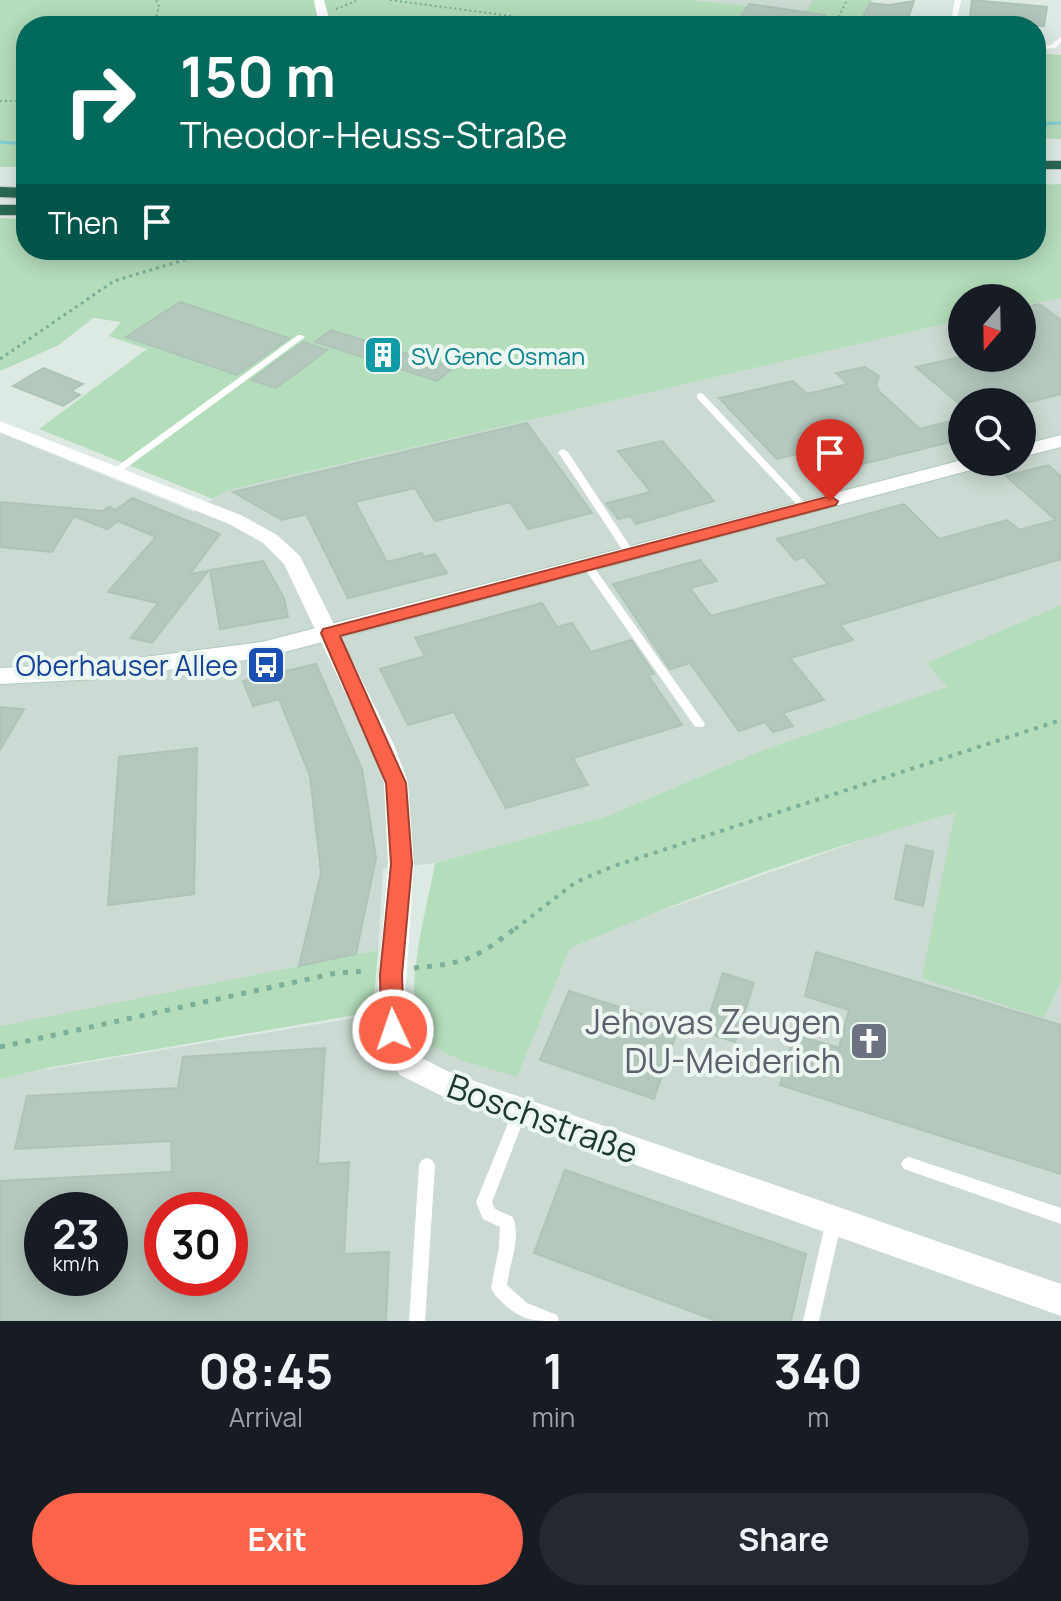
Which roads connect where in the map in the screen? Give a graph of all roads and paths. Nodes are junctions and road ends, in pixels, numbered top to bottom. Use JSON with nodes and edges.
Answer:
{"nodes":[{"id":1,"x":358,"y":0,"type":"edge"},
{"id":2,"x":390,"y":0,"type":"edge"},
{"id":3,"x":332,"y":16,"type":"edge"},
{"id":4,"x":511,"y":16,"type":"edge"},
{"id":5,"x":184,"y":260,"type":"edge"},
{"id":6,"x":301,"y":337,"type":"dead end"},
{"id":7,"x":0,"y":359,"type":"edge"},
{"id":8,"x":700,"y":396,"type":"dead end"},
{"id":9,"x":0,"y":426,"type":"edge"},
{"id":10,"x":1061,"y":441,"type":"edge"},
{"id":11,"x":1036,"y":447,"type":"edge"},
{"id":12,"x":563,"y":452,"type":"dead end"},
{"id":13,"x":948,"y":470,"type":"edge"},
{"id":14,"x":115,"y":472,"type":"junction"},
{"id":15,"x":805,"y":508,"type":"junction"},
{"id":16,"x":630,"y":554,"type":"junction"},
{"id":17,"x":587,"y":565,"type":"junction"},
{"id":18,"x":330,"y":633,"type":"junction"},
{"id":19,"x":0,"y":676,"type":"edge"},
{"id":20,"x":1061,"y":720,"type":"edge"},
{"id":21,"x":699,"y":724,"type":"dead end"},
{"id":22,"x":391,"y":969,"type":"junction"},
{"id":23,"x":0,"y":1047,"type":"edge"},
{"id":24,"x":520,"y":1111,"type":"junction"},
{"id":25,"x":909,"y":1164,"type":"dead end"},
{"id":26,"x":427,"y":1165,"type":"dead end"},
{"id":27,"x":1061,"y":1216,"type":"edge"},
{"id":28,"x":834,"y":1219,"type":"junction"},
{"id":29,"x":1061,"y":1300,"type":"edge"},
{"id":30,"x":417,"y":1321,"type":"edge"},
{"id":31,"x":551,"y":1321,"type":"edge"},
{"id":32,"x":811,"y":1321,"type":"edge"}],
"edges":[{"from":1,"to":3,"type":"path"},
{"from":2,"to":4,"type":"path"},
{"from":5,"to":7,"type":"path"},
{"from":6,"to":14,"type":"lane"},
{"from":8,"to":15,"type":"lane"},
{"from":9,"to":14,"type":"street"},
{"from":10,"to":11,"type":"street"},
{"from":12,"to":16,"type":"lane"},
{"from":13,"to":15,"type":"street"},
{"from":14,"to":18,"type":"street"},
{"from":15,"to":16,"type":"street"},
{"from":16,"to":17,"type":"street"},
{"from":17,"to":18,"type":"street"},
{"from":17,"to":21,"type":"lane"},
{"from":18,"to":19,"type":"street"},
{"from":18,"to":22,"type":"street","name":"Boschstraße"},
{"from":20,"to":22,"type":"path"},
{"from":22,"to":23,"type":"path"},
{"from":22,"to":24,"type":"street","name":"Boschstraße"},
{"from":24,"to":28,"type":"street","name":"Boschstraße"},
{"from":24,"to":31,"type":"lane"},
{"from":25,"to":27,"type":"lane"},
{"from":26,"to":30,"type":"lane"},
{"from":28,"to":29,"type":"street","name":"Boschstraße"},
{"from":28,"to":32,"type":"lane"}]}
